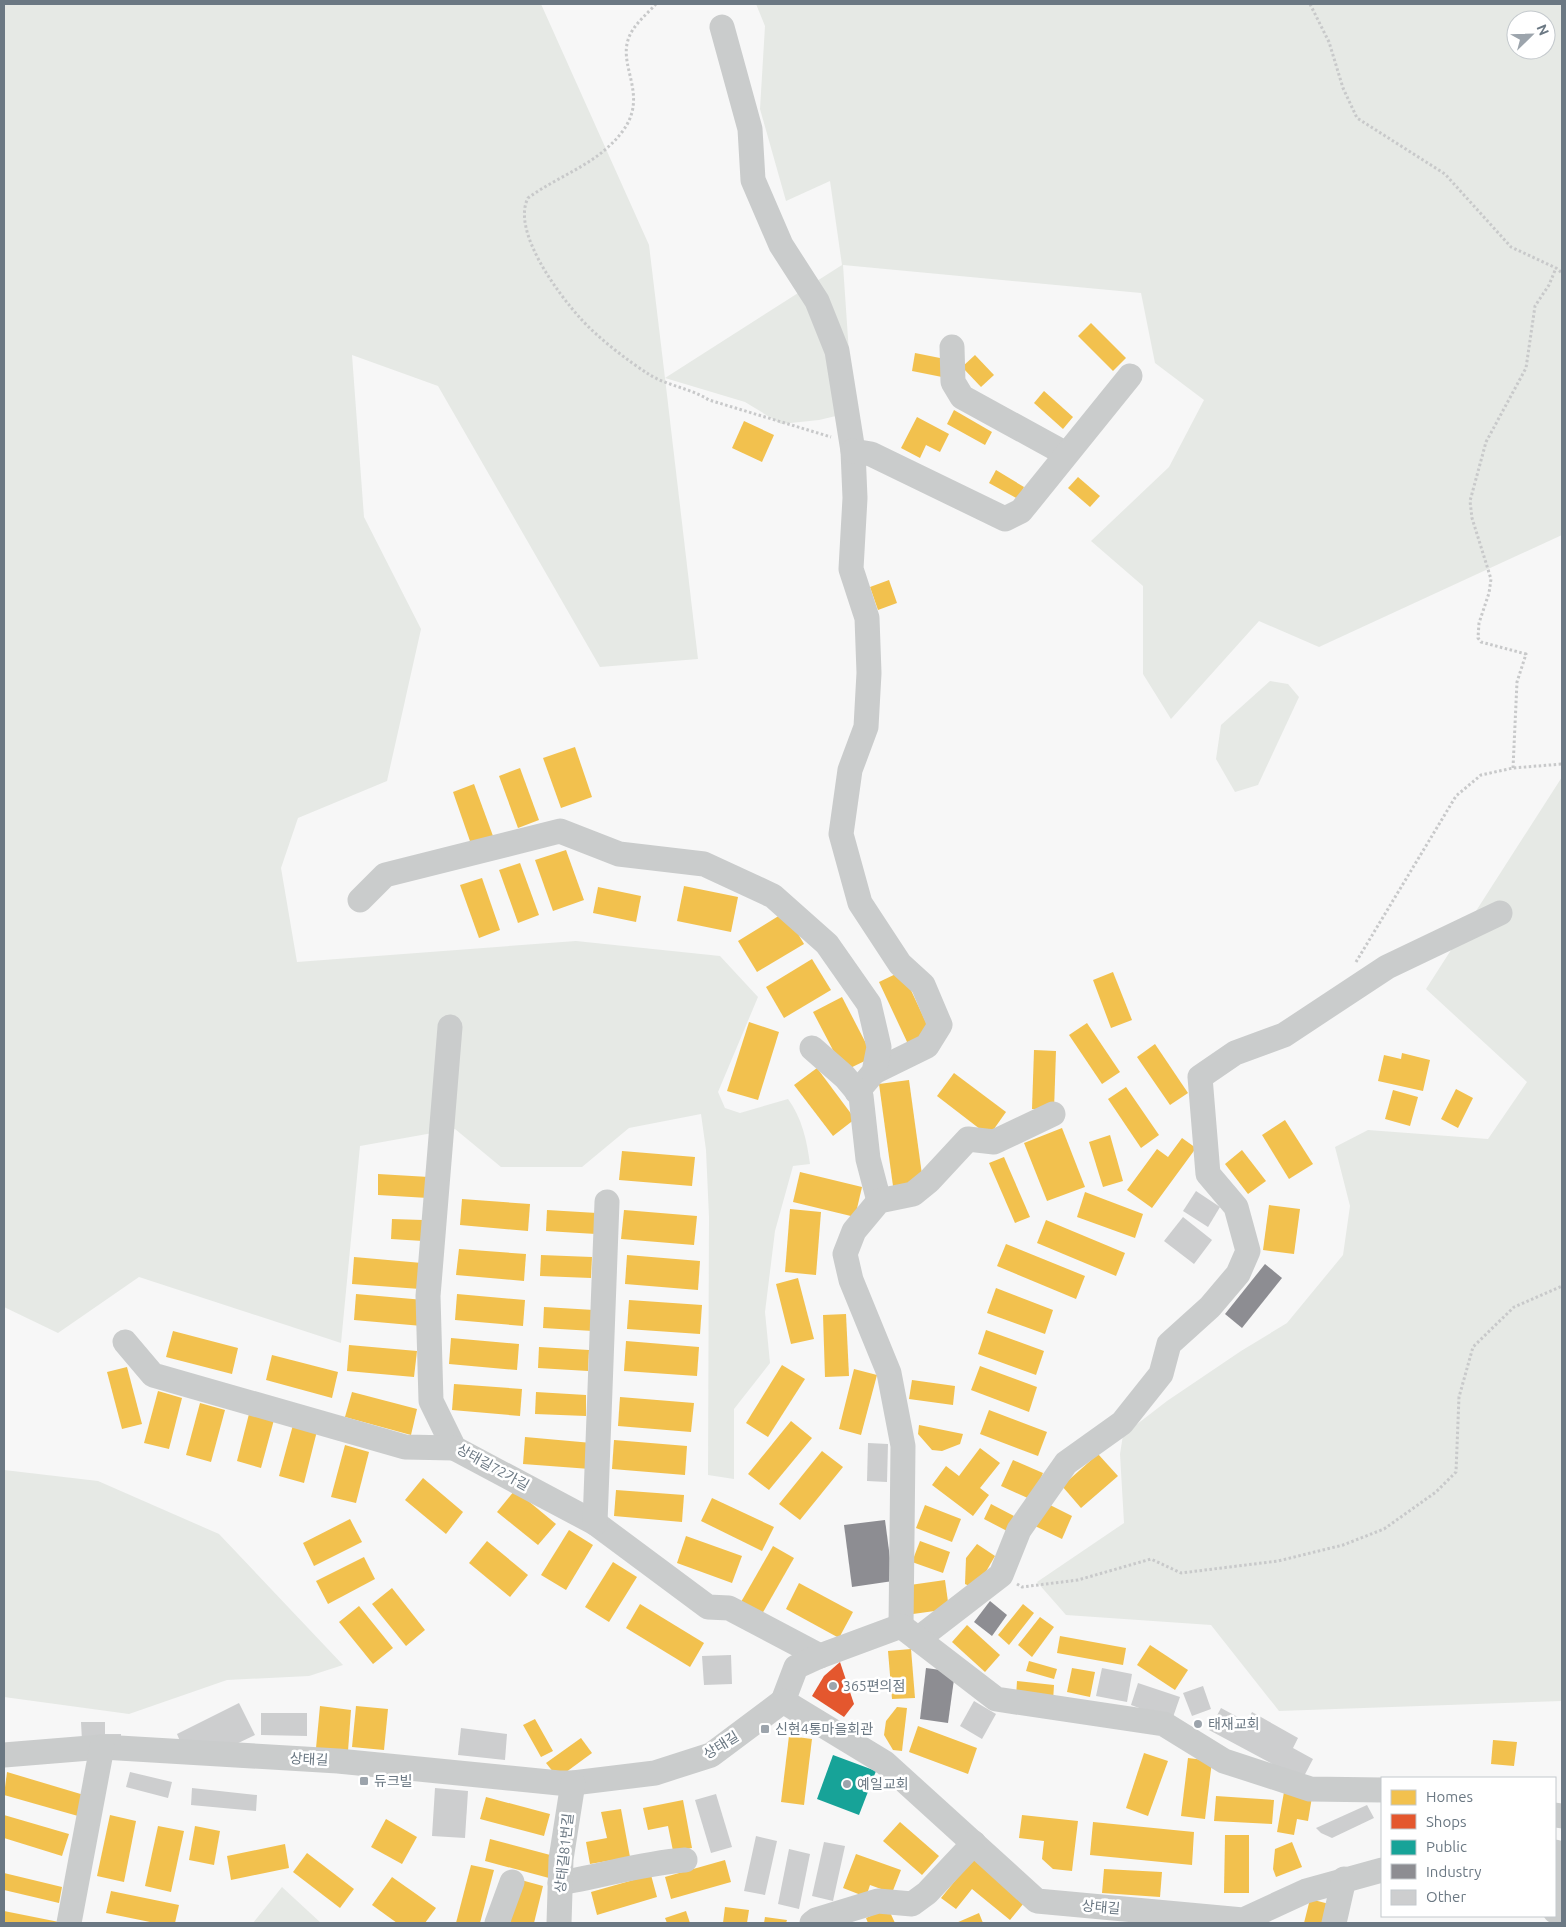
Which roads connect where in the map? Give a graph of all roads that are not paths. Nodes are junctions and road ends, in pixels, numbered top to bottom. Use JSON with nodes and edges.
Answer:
{"nodes":[{"id":1,"x":722,"y":27,"type":"dead end"},
{"id":2,"x":952,"y":347,"type":"dead end"},
{"id":3,"x":1130,"y":376,"type":"dead end"},
{"id":4,"x":852,"y":445,"type":"junction"},
{"id":5,"x":1066,"y":454,"type":"junction"},
{"id":6,"x":360,"y":900,"type":"dead end"},
{"id":7,"x":1500,"y":913,"type":"dead end"},
{"id":8,"x":450,"y":1027,"type":"dead end"},
{"id":9,"x":812,"y":1048,"type":"dead end"},
{"id":10,"x":874,"y":1072,"type":"junction"},
{"id":11,"x":858,"y":1092,"type":"junction"},
{"id":12,"x":1053,"y":1114,"type":"dead end"},
{"id":13,"x":879,"y":1201,"type":"junction"},
{"id":14,"x":607,"y":1202,"type":"dead end"},
{"id":15,"x":125,"y":1342,"type":"dead end"},
{"id":16,"x":454,"y":1448,"type":"junction"},
{"id":17,"x":595,"y":1522,"type":"junction"},
{"id":18,"x":910,"y":1633,"type":"junction"},
{"id":19,"x":820,"y":1656,"type":"junction"},
{"id":20,"x":783,"y":1701,"type":"junction"},
{"id":21,"x":102,"y":1747,"type":"junction"},
{"id":22,"x":4,"y":1755,"type":"edge"},
{"id":23,"x":573,"y":1783,"type":"junction"},
{"id":24,"x":1381,"y":1790,"type":"edge"},
{"id":25,"x":974,"y":1843,"type":"junction"},
{"id":26,"x":685,"y":1860,"type":"dead end"},
{"id":27,"x":1381,"y":1870,"type":"edge"},
{"id":28,"x":1562,"y":1873,"type":"edge"},
{"id":29,"x":1344,"y":1879,"type":"junction"},
{"id":30,"x":512,"y":1882,"type":"dead end"},
{"id":31,"x":560,"y":1884,"type":"junction"},
{"id":32,"x":1037,"y":1901,"type":"junction"},
{"id":33,"x":1556,"y":1906,"type":"edge"},
{"id":34,"x":69,"y":1923,"type":"edge"},
{"id":35,"x":497,"y":1923,"type":"edge"},
{"id":36,"x":559,"y":1923,"type":"edge"},
{"id":37,"x":812,"y":1923,"type":"edge"},
{"id":38,"x":1048,"y":1923,"type":"edge"},
{"id":39,"x":1334,"y":1923,"type":"edge"}],
"edges":[{"from":1,"to":4,"type":"street"},
{"from":2,"to":5,"type":"street"},
{"from":3,"to":5,"type":"street"},
{"from":4,"to":5,"type":"street"},
{"from":4,"to":10,"type":"street"},
{"from":6,"to":10,"type":"street"},
{"from":7,"to":18,"type":"street"},
{"from":8,"to":16,"type":"street","name":"상태길72가길"},
{"from":9,"to":11,"type":"street"},
{"from":10,"to":11,"type":"street"},
{"from":11,"to":13,"type":"street"},
{"from":12,"to":13,"type":"street"},
{"from":13,"to":18,"type":"street"},
{"from":14,"to":17,"type":"street"},
{"from":15,"to":16,"type":"street"},
{"from":16,"to":17,"type":"street","name":"상태길72가길"},
{"from":17,"to":19,"type":"street","name":"상태길72가길"},
{"from":18,"to":19,"type":"street"},
{"from":18,"to":24,"type":"street"},
{"from":19,"to":20,"type":"street"},
{"from":20,"to":23,"type":"street","name":"상태길"},
{"from":20,"to":25,"type":"street"},
{"from":21,"to":22,"type":"street","name":"상태길"},
{"from":21,"to":23,"type":"street","name":"상태길"},
{"from":21,"to":34,"type":"street"},
{"from":23,"to":31,"type":"street","name":"상태길81번길"},
{"from":25,"to":32,"type":"street"},
{"from":25,"to":37,"type":"street"},
{"from":26,"to":31,"type":"street"},
{"from":27,"to":29,"type":"street","name":"상태길"},
{"from":28,"to":33,"type":"street"},
{"from":29,"to":32,"type":"street","name":"상태길"},
{"from":29,"to":39,"type":"street"},
{"from":30,"to":35,"type":"street"},
{"from":31,"to":36,"type":"street","name":"상태길81번길"},
{"from":32,"to":38,"type":"street"}]}
